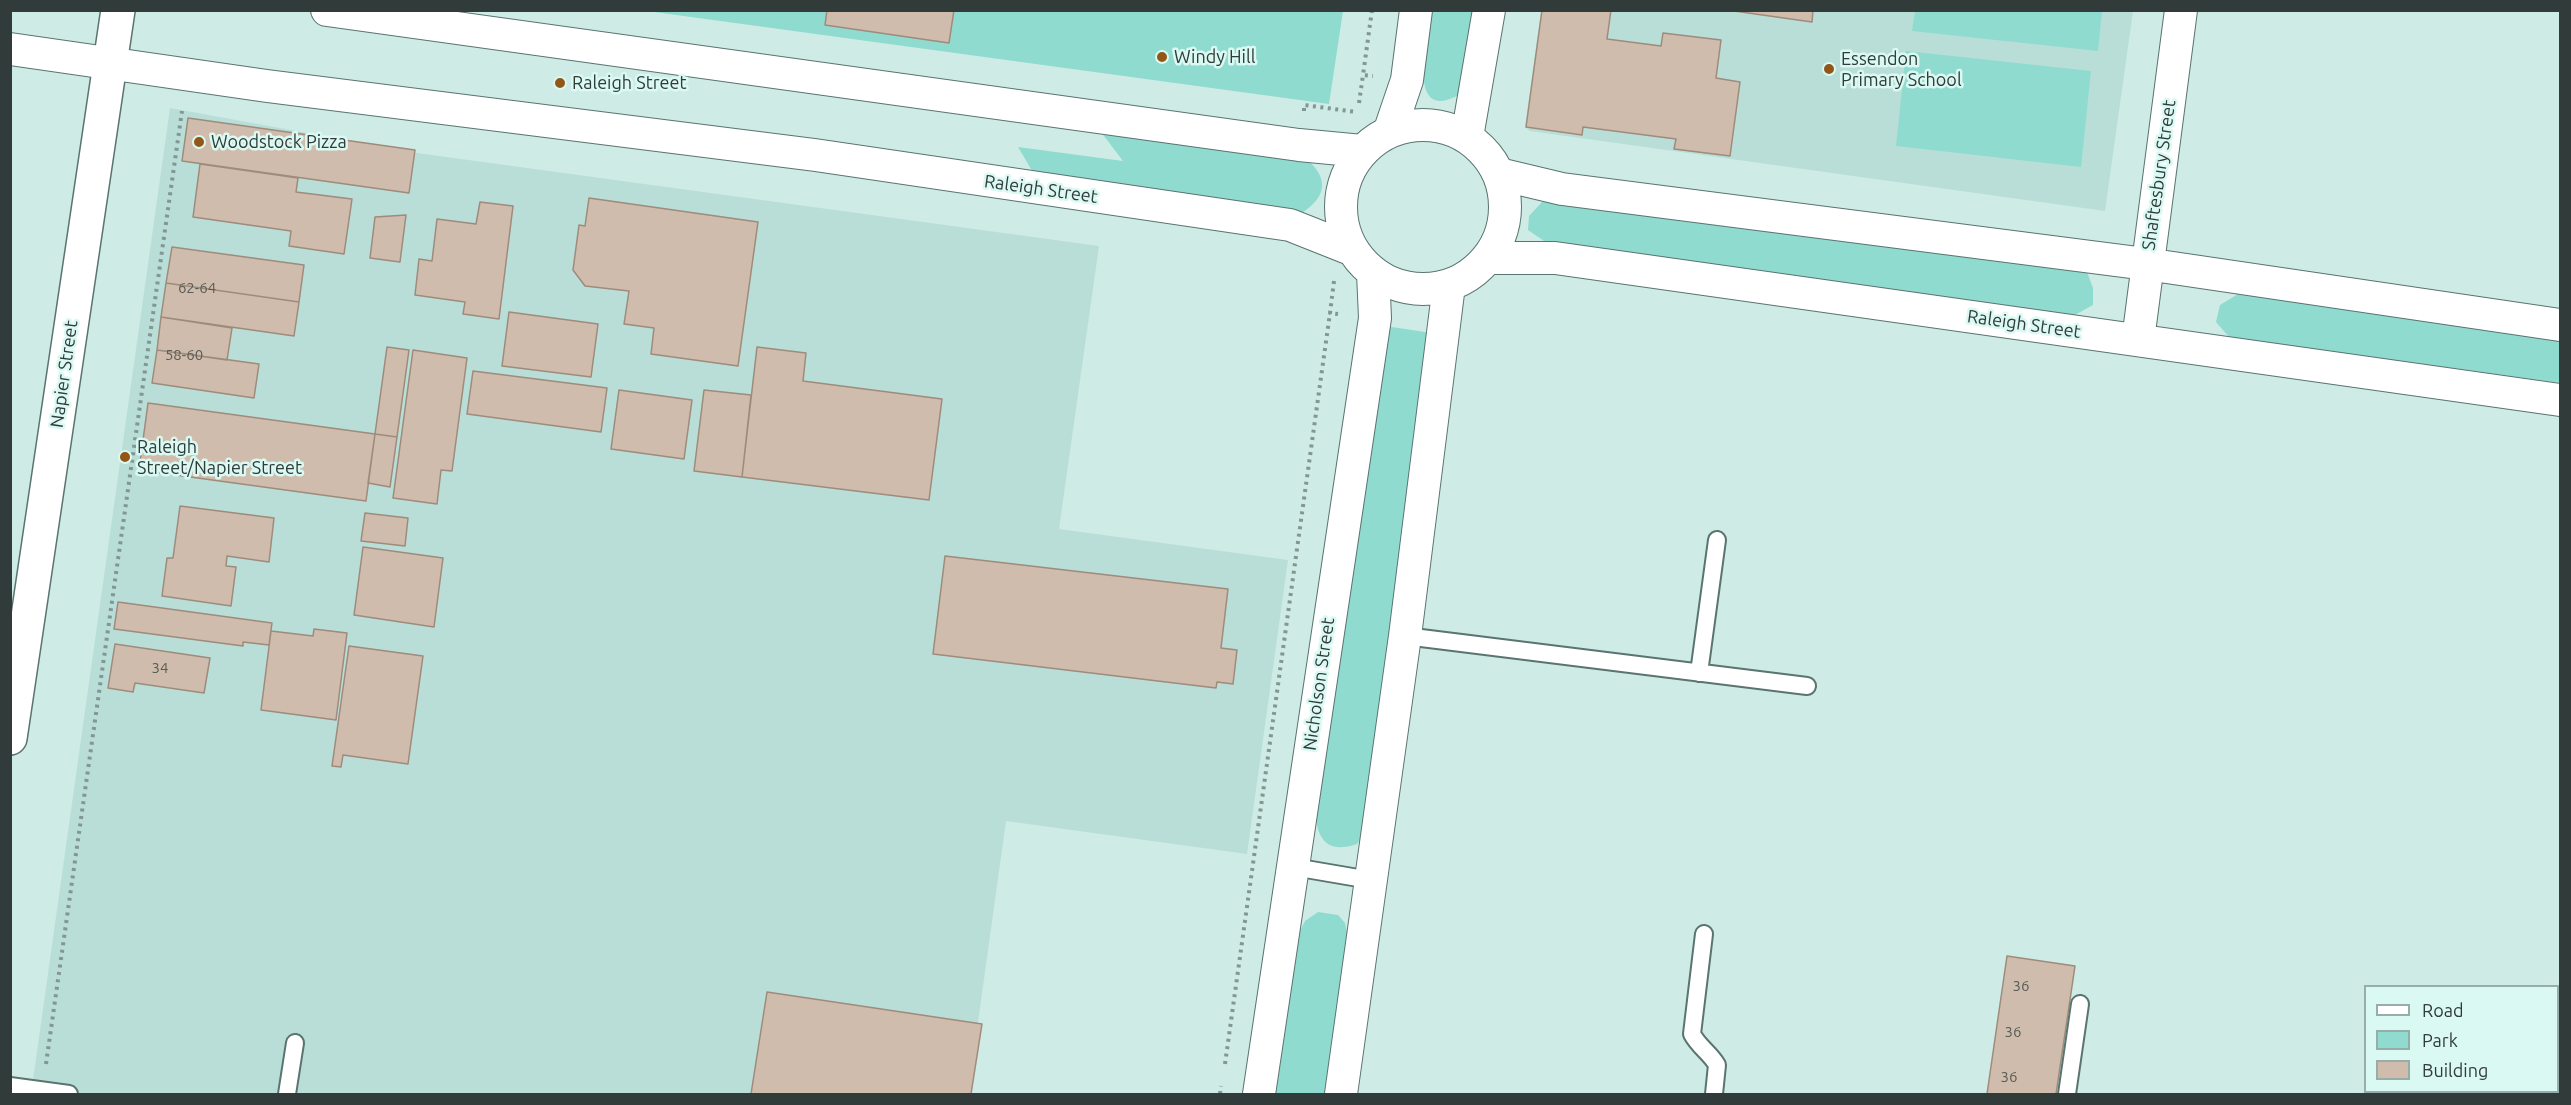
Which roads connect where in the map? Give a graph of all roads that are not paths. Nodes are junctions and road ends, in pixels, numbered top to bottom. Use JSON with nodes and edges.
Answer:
{"nodes":[{"id":1,"x":118,"y":10,"type":"edge"},
{"id":2,"x":327,"y":10,"type":"edge"},
{"id":3,"x":1416,"y":10,"type":"edge"},
{"id":4,"x":1489,"y":10,"type":"edge"},
{"id":5,"x":2181,"y":10,"type":"edge"},
{"id":6,"x":10,"y":49,"type":"edge"},
{"id":7,"x":111,"y":63,"type":"junction"},
{"id":8,"x":1390,"y":130,"type":"junction"},
{"id":9,"x":1467,"y":137,"type":"junction"},
{"id":10,"x":1362,"y":151,"type":"junction"},
{"id":11,"x":1499,"y":174,"type":"junction"},
{"id":12,"x":1488,"y":258,"type":"junction"},
{"id":13,"x":1344,"y":261,"type":"junction"},
{"id":14,"x":2146,"y":264,"type":"junction"},
{"id":15,"x":1373,"y":273,"type":"junction"},
{"id":16,"x":1449,"y":285,"type":"junction"},
{"id":17,"x":2560,"y":325,"type":"edge"},
{"id":18,"x":2138,"y":340,"type":"junction"},
{"id":19,"x":2560,"y":400,"type":"edge"},
{"id":20,"x":1717,"y":540,"type":"dead end"},
{"id":21,"x":1405,"y":636,"type":"junction"},
{"id":22,"x":1699,"y":673,"type":"junction"},
{"id":23,"x":1807,"y":686,"type":"dead end"},
{"id":24,"x":10,"y":738,"type":"edge"},
{"id":25,"x":1294,"y":867,"type":"junction"},
{"id":26,"x":1370,"y":880,"type":"junction"},
{"id":27,"x":1704,"y":933,"type":"dead end"},
{"id":28,"x":2080,"y":1004,"type":"dead end"},
{"id":29,"x":295,"y":1043,"type":"dead end"},
{"id":30,"x":10,"y":1086,"type":"edge"},
{"id":31,"x":69,"y":1095,"type":"edge"},
{"id":32,"x":287,"y":1095,"type":"edge"},
{"id":33,"x":1259,"y":1095,"type":"edge"},
{"id":34,"x":1341,"y":1095,"type":"edge"},
{"id":35,"x":1714,"y":1095,"type":"edge"},
{"id":36,"x":2067,"y":1095,"type":"edge"}],
"edges":[{"from":1,"to":7,"type":"street","name":"Napier Street"},
{"from":2,"to":10,"type":"street"},
{"from":3,"to":8,"type":"street"},
{"from":4,"to":9,"type":"street"},
{"from":5,"to":14,"type":"street","name":"Shaftesbury Street"},
{"from":6,"to":7,"type":"street","name":"Raleigh Street"},
{"from":7,"to":13,"type":"street","name":"Raleigh Street"},
{"from":7,"to":24,"type":"street","name":"Napier Street"},
{"from":8,"to":9,"type":"street"},
{"from":8,"to":10,"type":"street"},
{"from":9,"to":11,"type":"street"},
{"from":10,"to":13,"type":"street"},
{"from":11,"to":12,"type":"street"},
{"from":11,"to":14,"type":"street"},
{"from":12,"to":16,"type":"street"},
{"from":12,"to":18,"type":"street","name":"Raleigh Street"},
{"from":13,"to":15,"type":"street"},
{"from":14,"to":17,"type":"street"},
{"from":14,"to":18,"type":"street","name":"Shaftesbury Street"},
{"from":15,"to":16,"type":"street"},
{"from":15,"to":25,"type":"street","name":"Nicholson Street"},
{"from":16,"to":21,"type":"street"},
{"from":18,"to":19,"type":"street","name":"Raleigh Street"},
{"from":20,"to":22,"type":"lane"},
{"from":21,"to":22,"type":"lane"},
{"from":21,"to":26,"type":"street"},
{"from":22,"to":23,"type":"lane"},
{"from":25,"to":26,"type":"lane"},
{"from":25,"to":33,"type":"street","name":"Nicholson Street"},
{"from":26,"to":34,"type":"street"},
{"from":27,"to":35,"type":"lane"},
{"from":28,"to":36,"type":"lane"},
{"from":29,"to":32,"type":"lane"},
{"from":30,"to":31,"type":"lane"}]}
